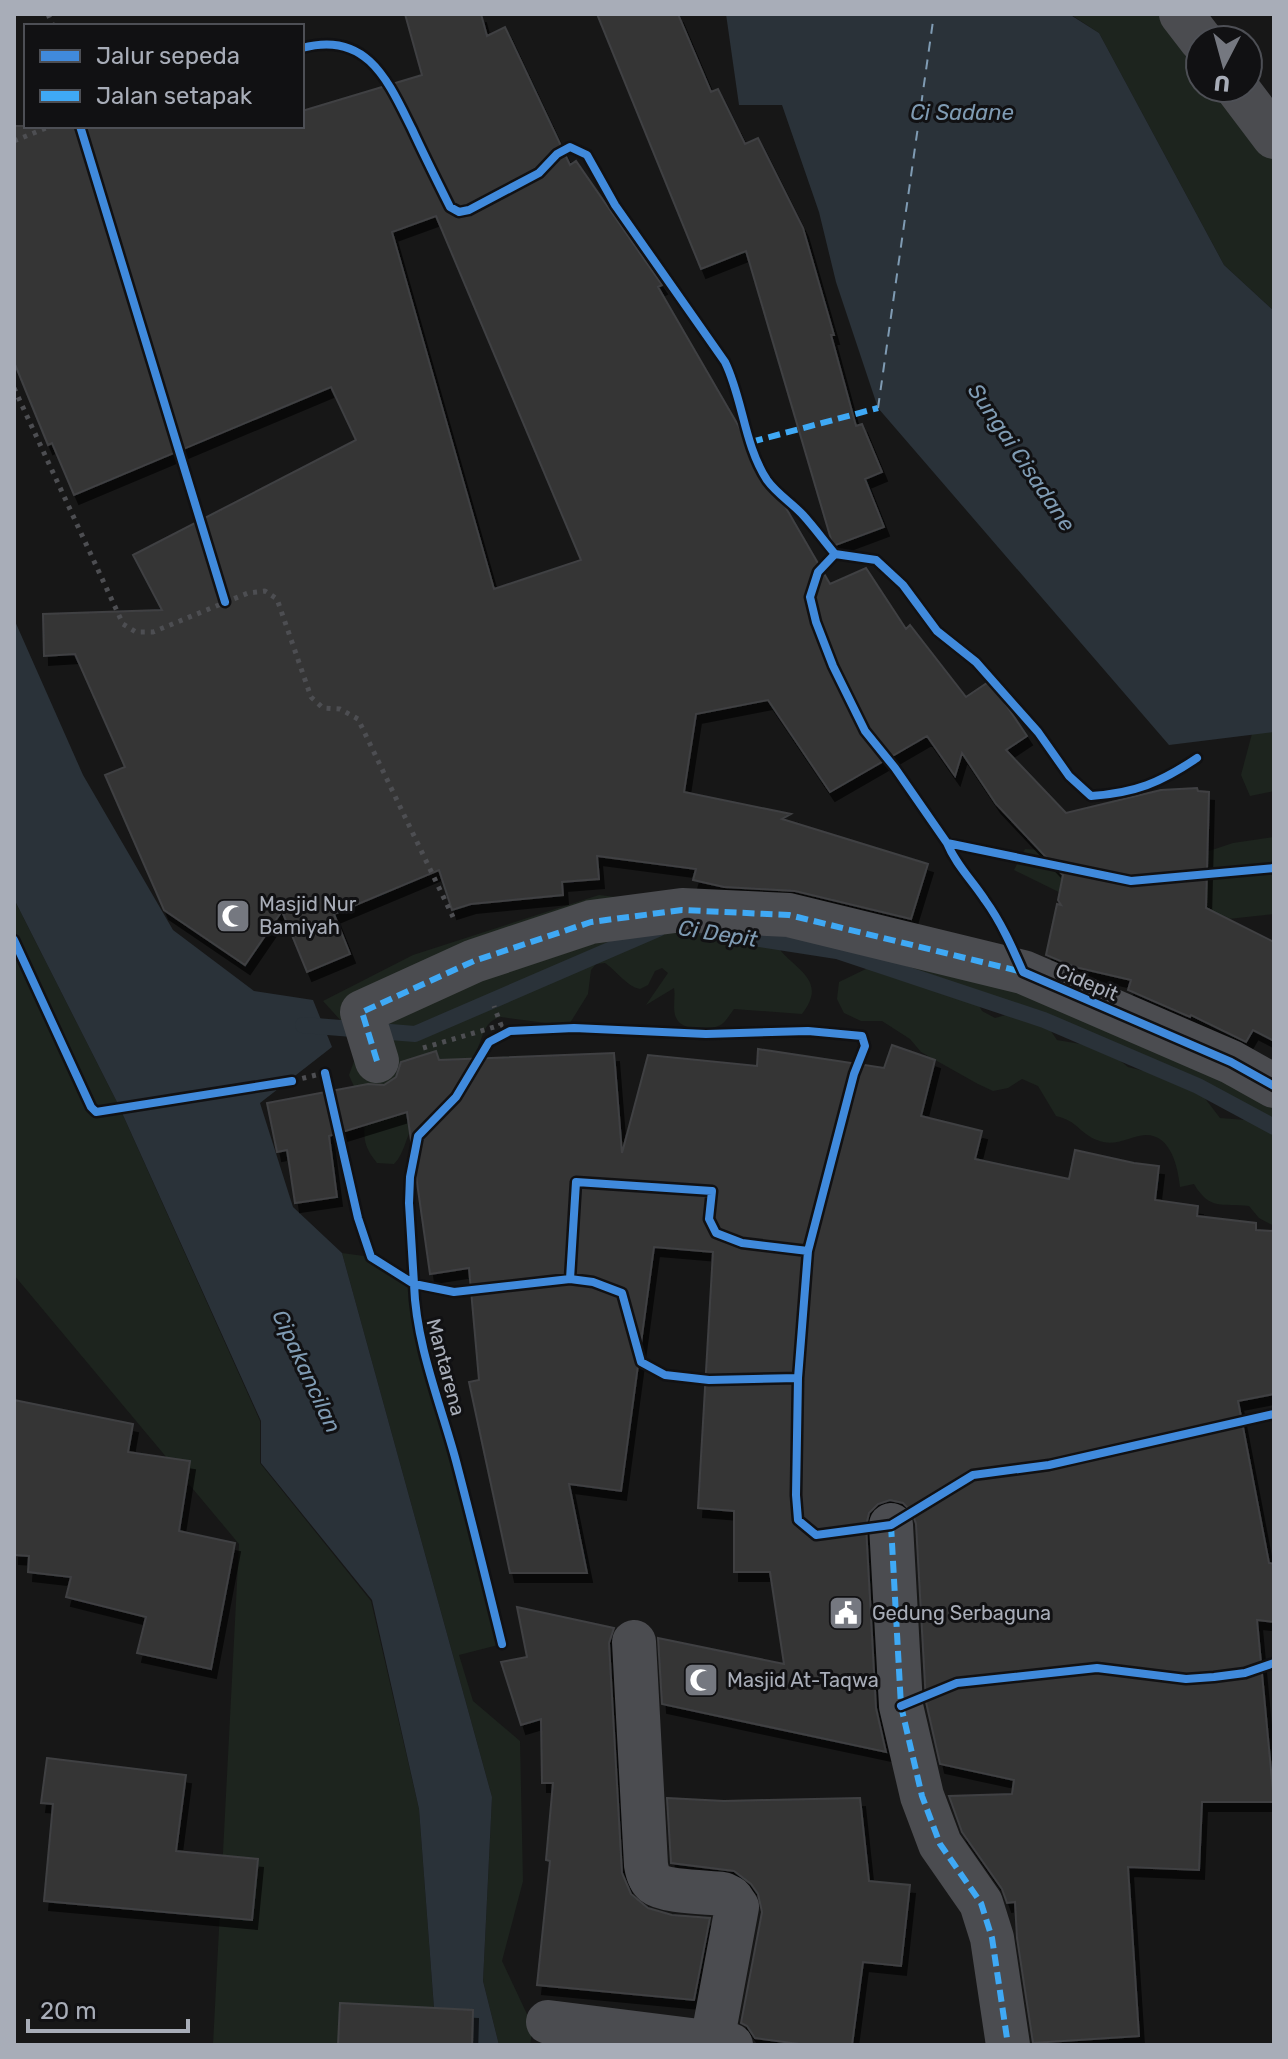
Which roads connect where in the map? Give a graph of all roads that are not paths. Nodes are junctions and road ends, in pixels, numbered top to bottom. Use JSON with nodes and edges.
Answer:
{"nodes":[{"id":1,"x":1249,"y":104,"type":"edge"},
{"id":2,"x":1274,"y":137,"type":"edge"},
{"id":3,"x":372,"y":1045,"type":"dead end"},
{"id":4,"x":1274,"y":1086,"type":"edge"},
{"id":5,"x":891,"y":1525,"type":"road end"},
{"id":6,"x":634,"y":1642,"type":"dead end"},
{"id":7,"x":548,"y":2022,"type":"dead end"},
{"id":8,"x":721,"y":2044,"type":"edge"},
{"id":9,"x":1008,"y":2045,"type":"edge"}],
"edges":[{"from":1,"to":2,"type":"street"},
{"from":3,"to":4,"type":"street","name":"Cidepit"},
{"from":5,"to":9,"type":"street"},
{"from":6,"to":8,"type":"street"},
{"from":7,"to":8,"type":"street"}]}
